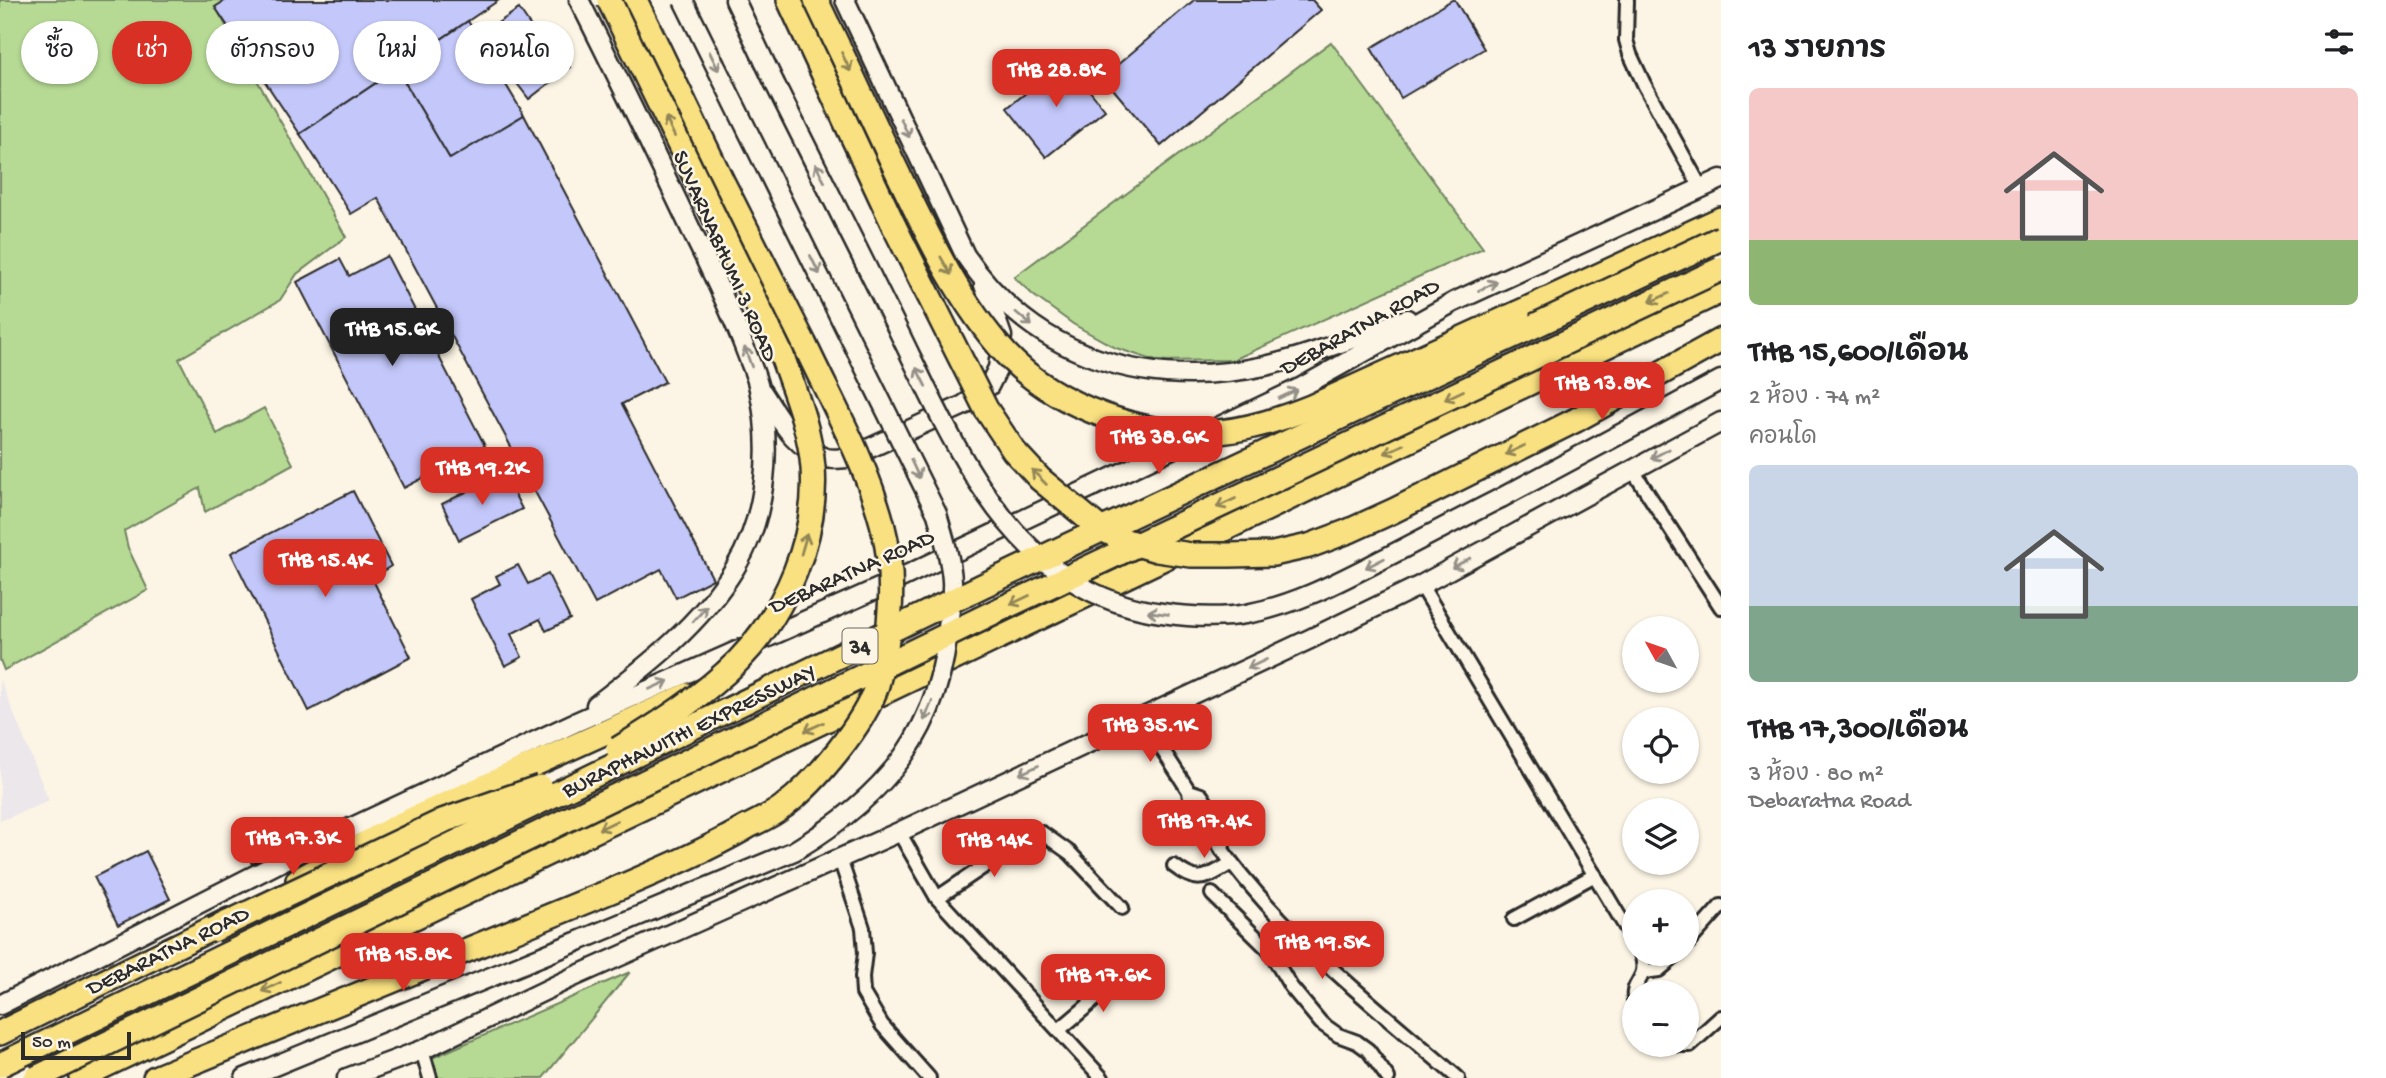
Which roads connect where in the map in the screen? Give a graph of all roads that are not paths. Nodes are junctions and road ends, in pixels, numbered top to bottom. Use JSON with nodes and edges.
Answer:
{"nodes":[{"id":1,"x":579,"y":0,"type":"edge"},
{"id":2,"x":609,"y":0,"type":"edge"},
{"id":3,"x":635,"y":0,"type":"edge"},
{"id":4,"x":683,"y":0,"type":"edge"},
{"id":5,"x":735,"y":0,"type":"edge"},
{"id":6,"x":789,"y":0,"type":"edge"},
{"id":7,"x":816,"y":0,"type":"edge"},
{"id":8,"x":845,"y":0,"type":"edge"},
{"id":9,"x":1627,"y":0,"type":"edge"},
{"id":10,"x":1721,"y":179,"type":"edge"},
{"id":11,"x":1701,"y":188,"type":"junction"},
{"id":12,"x":1721,"y":219,"type":"edge"},
{"id":13,"x":1721,"y":236,"type":"edge"},
{"id":14,"x":1721,"y":269,"type":"edge"},
{"id":15,"x":981,"y":279,"type":"junction"},
{"id":16,"x":1721,"y":292,"type":"edge"},
{"id":17,"x":1454,"y":302,"type":"junction"},
{"id":18,"x":1721,"y":340,"type":"edge"},
{"id":19,"x":1721,"y":380,"type":"edge"},
{"id":20,"x":759,"y":387,"type":"junction"},
{"id":21,"x":1721,"y":422,"type":"edge"},
{"id":22,"x":1632,"y":469,"type":"junction"},
{"id":23,"x":1421,"y":585,"type":"junction"},
{"id":24,"x":1721,"y":607,"type":"edge"},
{"id":25,"x":1142,"y":718,"type":"junction"},
{"id":26,"x":574,"y":723,"type":"junction"},
{"id":27,"x":899,"y":832,"type":"junction"},
{"id":28,"x":839,"y":859,"type":"junction"},
{"id":29,"x":1232,"y":863,"type":"junction"},
{"id":30,"x":1174,"y":866,"type":"dead end"},
{"id":31,"x":1595,"y":875,"type":"junction"},
{"id":32,"x":1212,"y":894,"type":"dead end"},
{"id":33,"x":937,"y":898,"type":"junction"},
{"id":34,"x":1721,"y":906,"type":"edge"},
{"id":35,"x":1122,"y":908,"type":"dead end"},
{"id":36,"x":1514,"y":919,"type":"dead end"},
{"id":37,"x":1622,"y":921,"type":"edge"},
{"id":38,"x":1699,"y":931,"type":"edge"},
{"id":39,"x":1645,"y":966,"type":"edge"},
{"id":40,"x":1664,"y":966,"type":"edge"},
{"id":41,"x":1644,"y":972,"type":"junction"},
{"id":42,"x":1126,"y":973,"type":"dead end"},
{"id":43,"x":1639,"y":980,"type":"edge"},
{"id":44,"x":0,"y":1005,"type":"edge"},
{"id":45,"x":1721,"y":1017,"type":"edge"},
{"id":46,"x":1059,"y":1030,"type":"junction"},
{"id":47,"x":0,"y":1033,"type":"edge"},
{"id":48,"x":1699,"y":1037,"type":"edge"},
{"id":49,"x":422,"y":1050,"type":"junction"},
{"id":50,"x":0,"y":1058,"type":"edge"},
{"id":51,"x":0,"y":1065,"type":"edge"},
{"id":52,"x":36,"y":1078,"type":"edge"},
{"id":53,"x":81,"y":1078,"type":"edge"},
{"id":54,"x":155,"y":1078,"type":"edge"},
{"id":55,"x":245,"y":1078,"type":"edge"},
{"id":56,"x":347,"y":1078,"type":"edge"},
{"id":57,"x":430,"y":1078,"type":"edge"},
{"id":58,"x":929,"y":1078,"type":"edge"},
{"id":59,"x":1102,"y":1078,"type":"edge"},
{"id":60,"x":1388,"y":1078,"type":"edge"},
{"id":61,"x":1458,"y":1078,"type":"edge"}],
"edges":[{"from":20,"to":1,"type":"main road","name":"SUVARNABHUMI 3 ROAD","one_way":true},
{"from":47,"to":2,"type":"highway","one_way":true,"bridge":true},
{"from":3,"to":54,"type":"highway","bridge":true},
{"from":4,"to":55,"type":"main road","one_way":true,"bridge":true},
{"from":19,"to":5,"type":"main road","one_way":true,"bridge":true},
{"from":18,"to":6,"type":"highway","one_way":true,"bridge":true},
{"from":7,"to":12,"type":"highway","one_way":true,"bridge":true},
{"from":8,"to":15,"type":"main road","one_way":true},
{"from":9,"to":11,"type":"street"},
{"from":10,"to":11,"type":"main road","name":"DEBARATNA ROAD","number":"34"},
{"from":17,"to":11,"type":"main road","name":"DEBARATNA ROAD","number":"34","one_way":true},
{"from":13,"to":50,"type":"highway","name":"DEBARATNA ROAD","number":"34"},
{"from":13,"to":51,"type":"highway","name":"BURAPHAWITHI EXPRESSWAY","bridge":true},
{"from":14,"to":52,"type":"highway","name":"BURAPHAWITHI EXPRESSWAY","one_way":true,"bridge":true},
{"from":15,"to":17,"type":"main road","one_way":true},
{"from":15,"to":20,"type":"main road"},
{"from":16,"to":53,"type":"highway","number":"34","one_way":true},
{"from":26,"to":17,"type":"main road","name":"DEBARATNA ROAD","number":"34","one_way":true},
{"from":26,"to":20,"type":"main road","name":"SUVARNABHUMI 3 ROAD","one_way":true},
{"from":21,"to":22,"type":"main road","one_way":true},
{"from":22,"to":23,"type":"main road","one_way":true},
{"from":22,"to":24,"type":"street"},
{"from":23,"to":25,"type":"main road","one_way":true},
{"from":23,"to":31,"type":"street"},
{"from":25,"to":27,"type":"main road","one_way":true},
{"from":25,"to":29,"type":"street"},
{"from":26,"to":44,"type":"main road","name":"DEBARATNA ROAD","number":"34"},
{"from":27,"to":28,"type":"main road"},
{"from":27,"to":33,"type":"street"},
{"from":28,"to":49,"type":"main road"},
{"from":28,"to":58,"type":"street"},
{"from":29,"to":30,"type":"street"},
{"from":29,"to":61,"type":"street"},
{"from":31,"to":36,"type":"street"},
{"from":31,"to":37,"type":"street"},
{"from":32,"to":60,"type":"street"},
{"from":33,"to":35,"type":"street"},
{"from":33,"to":46,"type":"street"},
{"from":34,"to":38,"type":"street"},
{"from":39,"to":41,"type":"street"},
{"from":40,"to":41,"type":"street"},
{"from":41,"to":43,"type":"street"},
{"from":42,"to":46,"type":"street"},
{"from":45,"to":48,"type":"street"},
{"from":46,"to":59,"type":"street"},
{"from":49,"to":56,"type":"main road"},
{"from":49,"to":57,"type":"street"}]}
